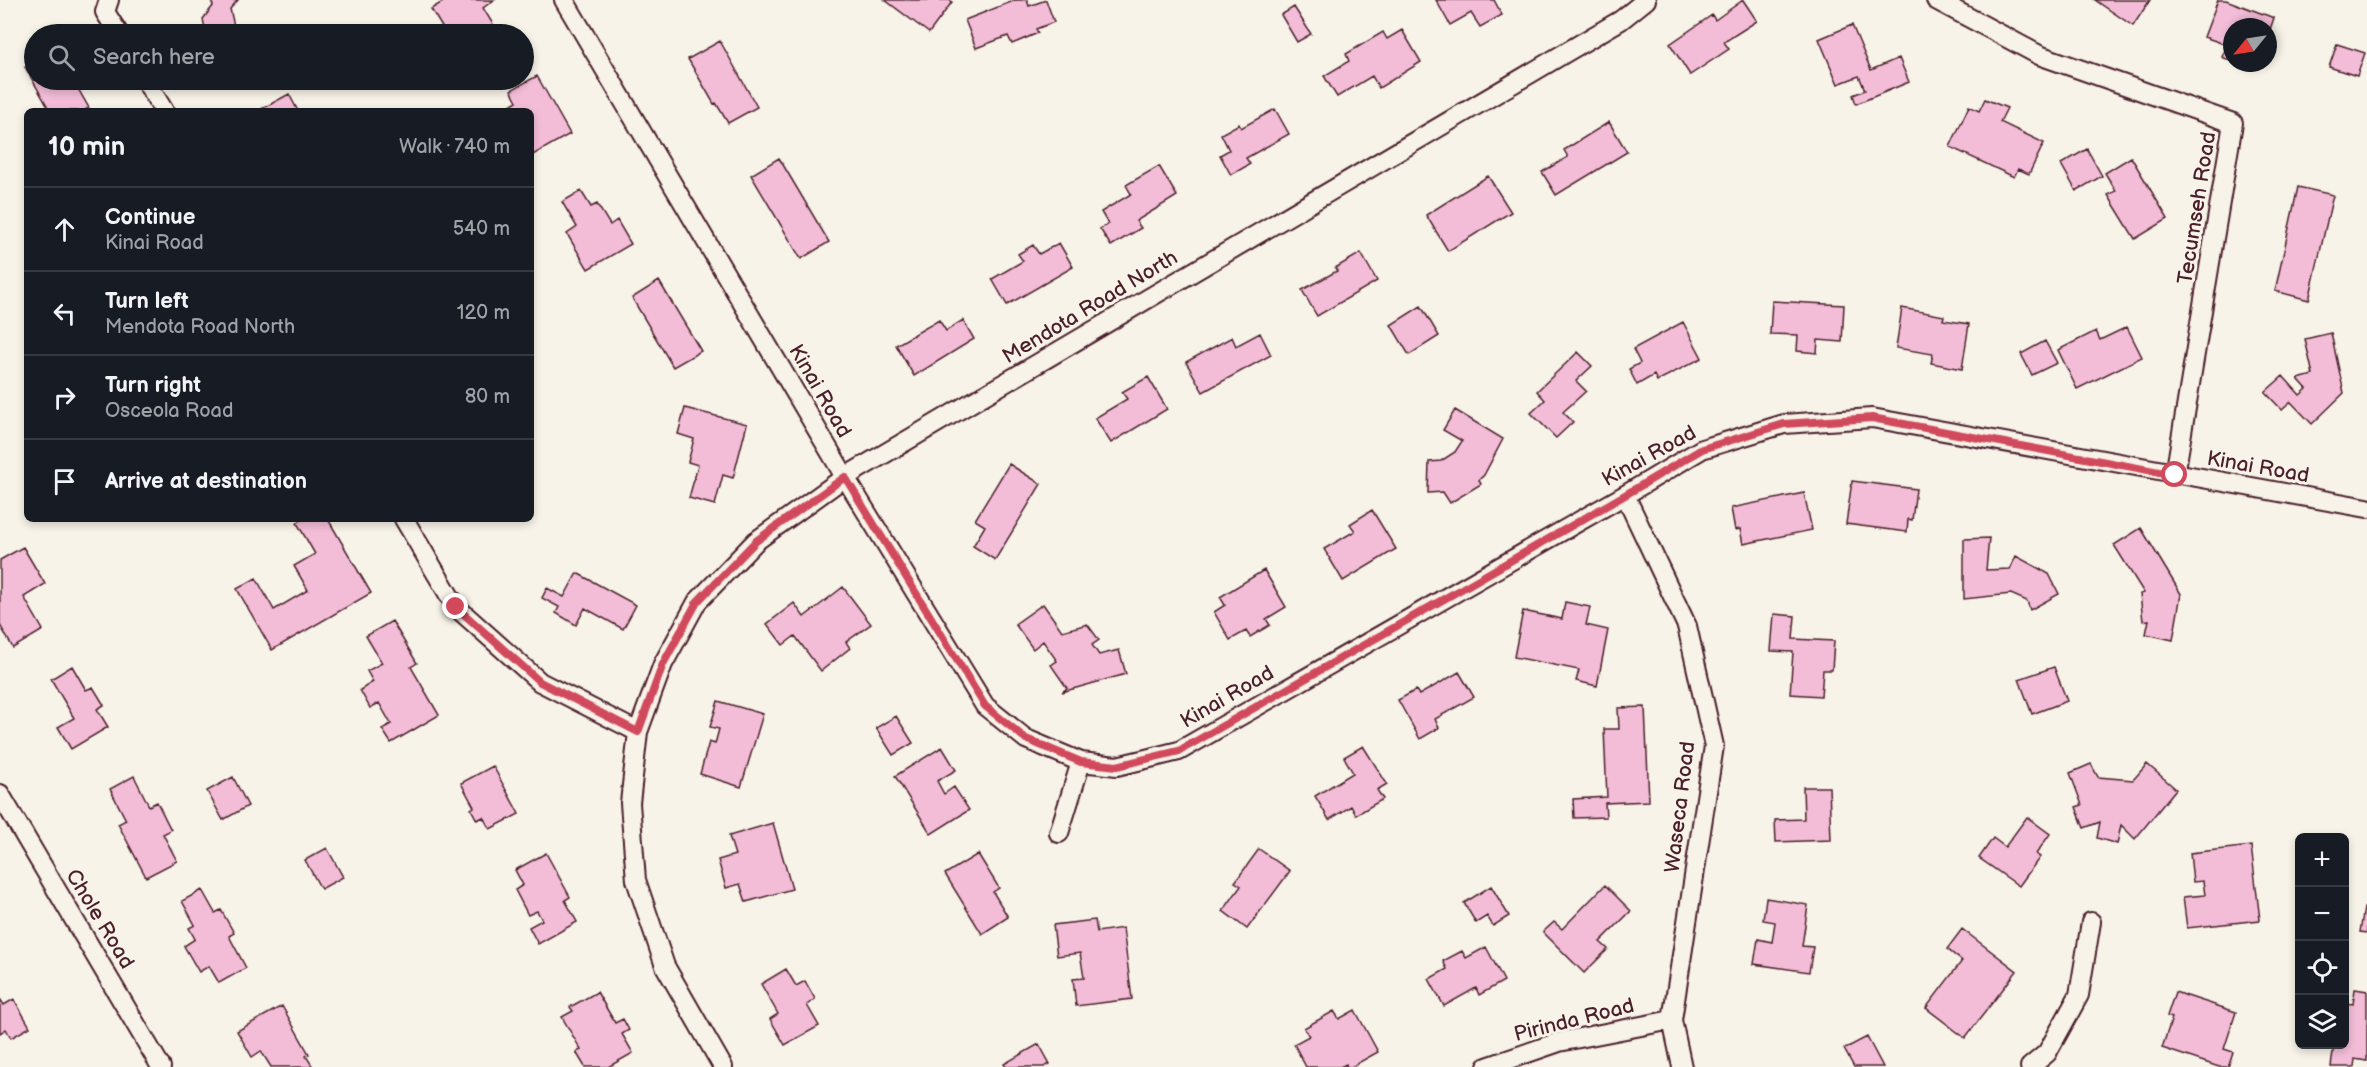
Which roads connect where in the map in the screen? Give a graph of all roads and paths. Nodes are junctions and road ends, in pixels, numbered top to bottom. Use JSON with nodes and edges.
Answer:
{"nodes":[{"id":1,"x":109,"y":0,"type":"edge"},
{"id":2,"x":564,"y":0,"type":"edge"},
{"id":3,"x":1646,"y":0,"type":"edge"},
{"id":4,"x":1936,"y":0,"type":"edge"},
{"id":5,"x":113,"y":24,"type":"edge"},
{"id":6,"x":152,"y":90,"type":"edge"},
{"id":7,"x":162,"y":108,"type":"edge"},
{"id":8,"x":2175,"y":475,"type":"junction"},
{"id":9,"x":845,"y":477,"type":"junction"},
{"id":10,"x":1625,"y":495,"type":"junction"},
{"id":11,"x":2367,"y":508,"type":"edge"},
{"id":12,"x":406,"y":522,"type":"edge"},
{"id":13,"x":638,"y":732,"type":"junction"},
{"id":14,"x":1081,"y":762,"type":"junction"},
{"id":15,"x":0,"y":795,"type":"edge"},
{"id":16,"x":1059,"y":833,"type":"dead end"},
{"id":17,"x":2091,"y":922,"type":"dead end"},
{"id":18,"x":1672,"y":1020,"type":"junction"},
{"id":19,"x":161,"y":1067,"type":"edge"},
{"id":20,"x":723,"y":1067,"type":"edge"},
{"id":21,"x":1487,"y":1067,"type":"edge"},
{"id":22,"x":1682,"y":1067,"type":"edge"},
{"id":23,"x":2030,"y":1067,"type":"edge"}],
"edges":[{"from":1,"to":5,"type":"street"},
{"from":2,"to":9,"type":"street","name":"Kinai Road"},
{"from":3,"to":9,"type":"street","name":"Mendota Road North"},
{"from":4,"to":8,"type":"street","name":"Tecumseh Road"},
{"from":6,"to":7,"type":"street"},
{"from":8,"to":10,"type":"street","name":"Kinai Road"},
{"from":8,"to":11,"type":"street","name":"Kinai Road"},
{"from":9,"to":13,"type":"street","name":"Mendota Road North"},
{"from":9,"to":14,"type":"street","name":"Kinai Road"},
{"from":10,"to":14,"type":"street","name":"Kinai Road"},
{"from":10,"to":18,"type":"street","name":"Waseca Road"},
{"from":12,"to":13,"type":"street"},
{"from":13,"to":20,"type":"street","name":"Mendota Road North"},
{"from":14,"to":16,"type":"street"},
{"from":15,"to":19,"type":"street","name":"Chole Road"},
{"from":17,"to":23,"type":"street"},
{"from":18,"to":21,"type":"street","name":"Pirinda Road"},
{"from":18,"to":22,"type":"street","name":"Waseca Road"}]}
